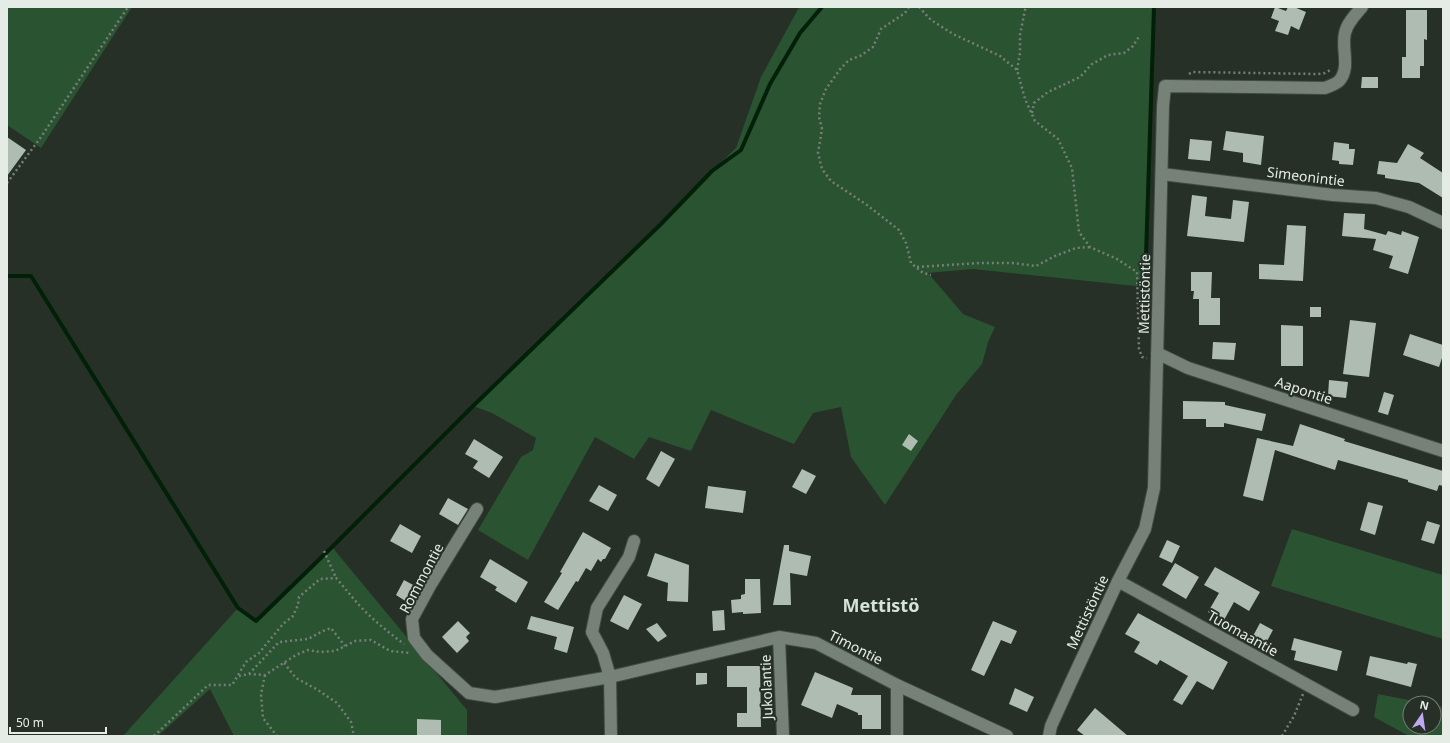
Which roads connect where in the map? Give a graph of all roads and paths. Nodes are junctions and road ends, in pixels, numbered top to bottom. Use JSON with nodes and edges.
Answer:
{"nodes":[{"id":1,"x":128,"y":7,"type":"edge"},
{"id":2,"x":909,"y":7,"type":"edge"},
{"id":3,"x":919,"y":7,"type":"edge"},
{"id":4,"x":1027,"y":7,"type":"edge"},
{"id":5,"x":1362,"y":7,"type":"edge"},
{"id":6,"x":1140,"y":35,"type":"dead end"},
{"id":7,"x":1333,"y":64,"type":"dead end"},
{"id":8,"x":1018,"y":70,"type":"junction"},
{"id":9,"x":1183,"y":86,"type":"junction"},
{"id":10,"x":1032,"y":113,"type":"junction"},
{"id":11,"x":1162,"y":174,"type":"junction"},
{"id":12,"x":7,"y":183,"type":"edge"},
{"id":13,"x":1443,"y":223,"type":"edge"},
{"id":14,"x":1090,"y":246,"type":"junction"},
{"id":15,"x":916,"y":267,"type":"junction"},
{"id":16,"x":931,"y":275,"type":"dead end"},
{"id":17,"x":1157,"y":356,"type":"junction"},
{"id":18,"x":1443,"y":451,"type":"edge"},
{"id":19,"x":477,"y":509,"type":"dead end"},
{"id":20,"x":634,"y":541,"type":"dead end"},
{"id":21,"x":324,"y":551,"type":"dead end"},
{"id":22,"x":336,"y":578,"type":"junction"},
{"id":23,"x":1118,"y":581,"type":"junction"},
{"id":24,"x":779,"y":638,"type":"junction"},
{"id":25,"x":344,"y":646,"type":"junction"},
{"id":26,"x":416,"y":648,"type":"junction"},
{"id":27,"x":284,"y":663,"type":"junction"},
{"id":28,"x":249,"y":674,"type":"junction"},
{"id":29,"x":264,"y":675,"type":"junction"},
{"id":30,"x":238,"y":676,"type":"junction"},
{"id":31,"x":610,"y":676,"type":"junction"},
{"id":32,"x":1307,"y":684,"type":"junction"},
{"id":33,"x":897,"y":685,"type":"junction"},
{"id":34,"x":1353,"y":710,"type":"dead end"},
{"id":35,"x":154,"y":736,"type":"edge"},
{"id":36,"x":277,"y":736,"type":"edge"},
{"id":37,"x":354,"y":736,"type":"edge"},
{"id":38,"x":611,"y":736,"type":"edge"},
{"id":39,"x":783,"y":736,"type":"edge"},
{"id":40,"x":898,"y":736,"type":"edge"},
{"id":41,"x":1007,"y":736,"type":"edge"},
{"id":42,"x":1049,"y":736,"type":"edge"},
{"id":43,"x":1282,"y":736,"type":"edge"}],
"edges":[{"from":1,"to":12,"type":"path"},
{"from":2,"to":15,"type":"path"},
{"from":3,"to":8,"type":"path"},
{"from":4,"to":8,"type":"path"},
{"from":5,"to":9,"type":"street","name":"Mettistöntie"},
{"from":6,"to":10,"type":"path"},
{"from":7,"to":9,"type":"path"},
{"from":8,"to":10,"type":"path"},
{"from":9,"to":11,"type":"street","name":"Mettistöntie"},
{"from":10,"to":14,"type":"path"},
{"from":11,"to":13,"type":"street","name":"Simeonintie"},
{"from":11,"to":17,"type":"street","name":"Mettistöntie"},
{"from":14,"to":15,"type":"path"},
{"from":14,"to":17,"type":"path"},
{"from":15,"to":16,"type":"path"},
{"from":17,"to":18,"type":"street","name":"Aapontie"},
{"from":17,"to":23,"type":"street","name":"Mettistöntie"},
{"from":19,"to":26,"type":"street","name":"Rommontie"},
{"from":20,"to":31,"type":"street"},
{"from":21,"to":22,"type":"path"},
{"from":22,"to":26,"type":"path"},
{"from":22,"to":30,"type":"path"},
{"from":23,"to":32,"type":"street","name":"Tuomaantie"},
{"from":23,"to":42,"type":"street","name":"Mettistöntie"},
{"from":24,"to":31,"type":"street","name":"Timontie"},
{"from":24,"to":33,"type":"street","name":"Timontie"},
{"from":24,"to":39,"type":"street","name":"Jukolantie"},
{"from":25,"to":26,"type":"path"},
{"from":25,"to":27,"type":"path"},
{"from":25,"to":28,"type":"path"},
{"from":26,"to":31,"type":"street","name":"Rommontie"},
{"from":27,"to":29,"type":"path"},
{"from":27,"to":37,"type":"path"},
{"from":28,"to":29,"type":"path"},
{"from":28,"to":30,"type":"path"},
{"from":29,"to":36,"type":"path"},
{"from":30,"to":35,"type":"path"},
{"from":31,"to":38,"type":"street"},
{"from":32,"to":34,"type":"street","name":"Tuomaantie"},
{"from":32,"to":43,"type":"path"},
{"from":33,"to":40,"type":"street"},
{"from":33,"to":41,"type":"street","name":"Timontie"}]}
